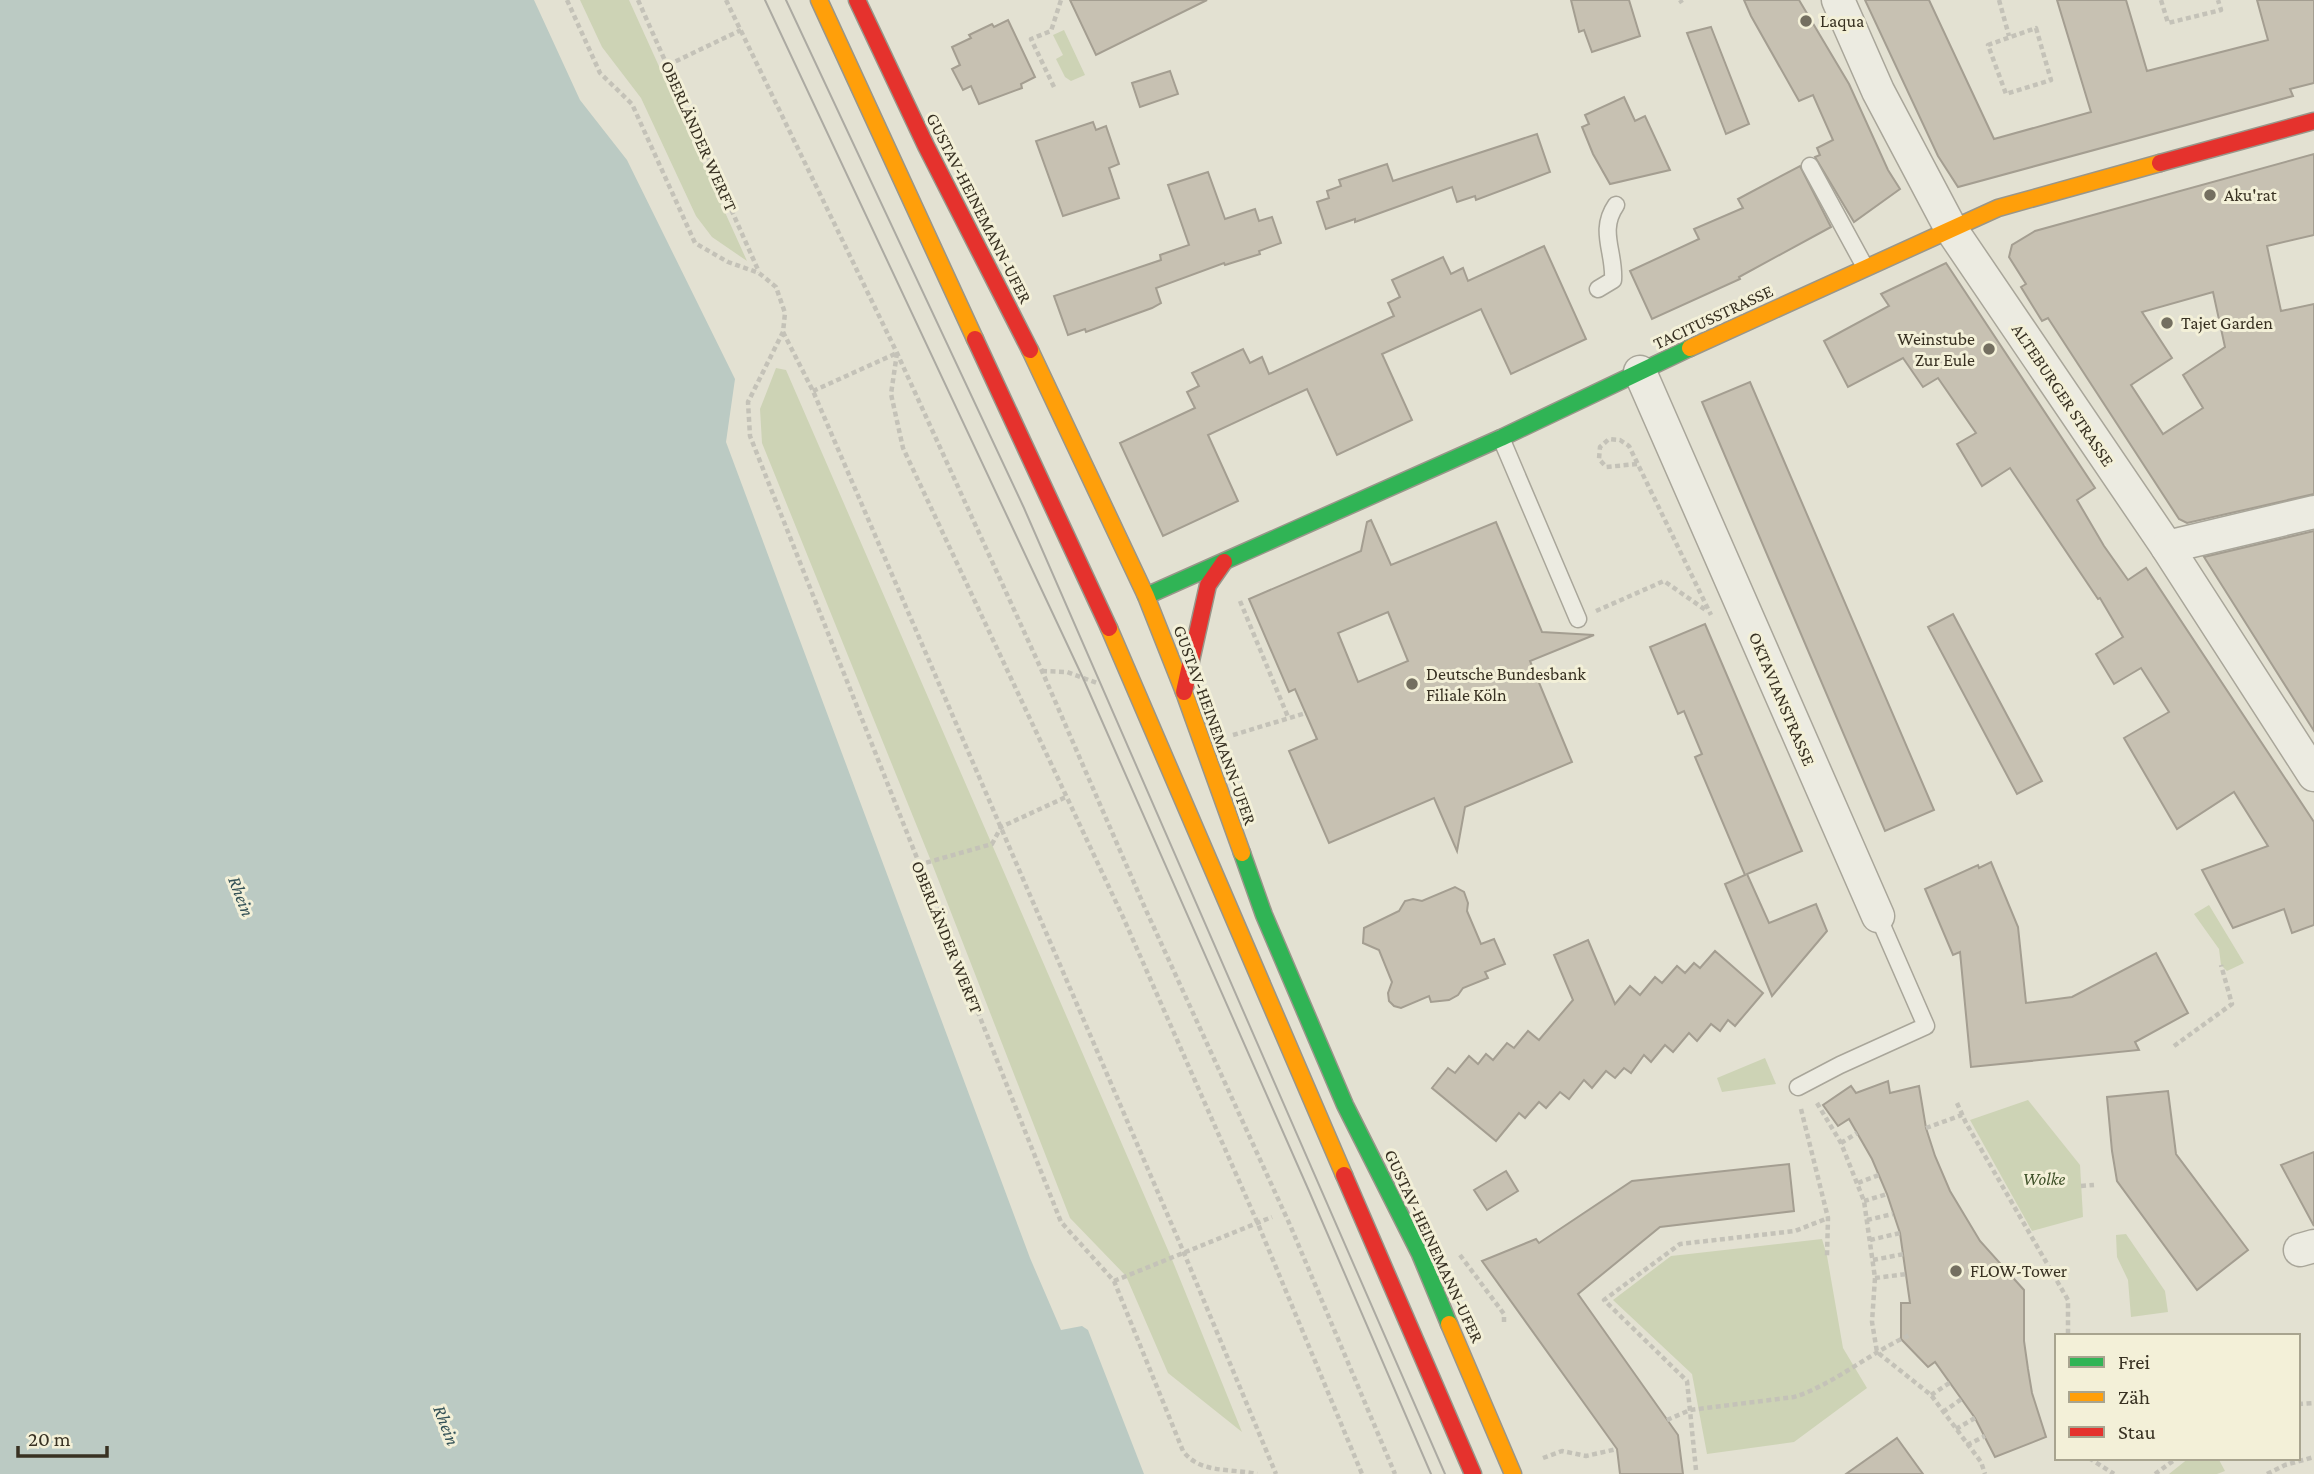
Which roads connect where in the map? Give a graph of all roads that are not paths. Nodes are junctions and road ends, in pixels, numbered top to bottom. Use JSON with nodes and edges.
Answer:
{"nodes":[{"id":1,"x":819,"y":0,"type":"edge"},
{"id":2,"x":857,"y":0,"type":"edge"},
{"id":3,"x":1838,"y":0,"type":"edge"},
{"id":4,"x":2314,"y":121,"type":"edge"},
{"id":5,"x":1810,"y":166,"type":"dead end"},
{"id":6,"x":1616,"y":205,"type":"dead end"},
{"id":7,"x":1951,"y":229,"type":"junction"},
{"id":8,"x":1866,"y":267,"type":"junction"},
{"id":9,"x":1598,"y":289,"type":"dead end"},
{"id":10,"x":1640,"y":372,"type":"junction"},
{"id":11,"x":1501,"y":438,"type":"junction"},
{"id":12,"x":2314,"y":512,"type":"edge"},
{"id":13,"x":2167,"y":547,"type":"junction"},
{"id":14,"x":1224,"y":562,"type":"junction"},
{"id":15,"x":1140,"y":599,"type":"junction"},
{"id":16,"x":1578,"y":619,"type":"road end"},
{"id":17,"x":1184,"y":692,"type":"junction"},
{"id":18,"x":2314,"y":775,"type":"edge"},
{"id":19,"x":1878,"y":916,"type":"joint"},
{"id":20,"x":1798,"y":1087,"type":"road end"},
{"id":21,"x":1473,"y":1474,"type":"edge"},
{"id":22,"x":1513,"y":1474,"type":"edge"}],
"edges":[{"from":1,"to":21,"type":"main road"},
{"from":2,"to":15,"type":"main road","name":"GUSTAV-HEINEMANN-UFER"},
{"from":3,"to":7,"type":"street","name":"ALTEBURGER STRASSE"},
{"from":4,"to":7,"type":"main road","name":"TACITUSSTRASSE"},
{"from":5,"to":8,"type":"lane"},
{"from":6,"to":9,"type":"lane"},
{"from":7,"to":8,"type":"main road","name":"TACITUSSTRASSE"},
{"from":7,"to":13,"type":"street","name":"ALTEBURGER STRASSE"},
{"from":8,"to":10,"type":"main road","name":"TACITUSSTRASSE"},
{"from":10,"to":11,"type":"main road","name":"TACITUSSTRASSE"},
{"from":10,"to":19,"type":"street","name":"OKTAVIANSTRASSE"},
{"from":11,"to":14,"type":"main road","name":"TACITUSSTRASSE"},
{"from":11,"to":16,"type":"lane"},
{"from":12,"to":13,"type":"street"},
{"from":13,"to":18,"type":"street","name":"ALTEBURGER STRASSE"},
{"from":14,"to":15,"type":"main road","name":"TACITUSSTRASSE"},
{"from":14,"to":17,"type":"main road"},
{"from":15,"to":17,"type":"main road","name":"GUSTAV-HEINEMANN-UFER"},
{"from":17,"to":22,"type":"main road","name":"GUSTAV-HEINEMANN-UFER"},
{"from":19,"to":20,"type":"lane","name":"OKTAVIANSTRASSE"}]}
